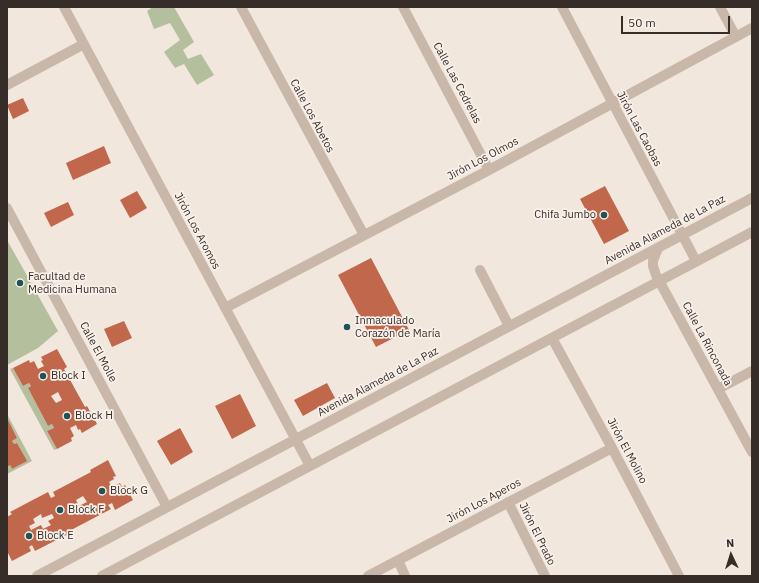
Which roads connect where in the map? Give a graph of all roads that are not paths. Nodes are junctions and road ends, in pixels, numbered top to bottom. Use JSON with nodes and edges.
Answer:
{"nodes":[{"id":1,"x":64,"y":7,"type":"edge"},
{"id":2,"x":241,"y":7,"type":"edge"},
{"id":3,"x":403,"y":7,"type":"edge"},
{"id":4,"x":562,"y":7,"type":"edge"},
{"id":5,"x":720,"y":7,"type":"edge"},
{"id":6,"x":752,"y":28,"type":"edge"},
{"id":7,"x":736,"y":37,"type":"junction"},
{"id":8,"x":84,"y":44,"type":"junction"},
{"id":9,"x":7,"y":85,"type":"edge"},
{"id":10,"x":612,"y":103,"type":"junction"},
{"id":11,"x":489,"y":170,"type":"junction"},
{"id":12,"x":752,"y":198,"type":"edge"},
{"id":13,"x":7,"y":208,"type":"edge"},
{"id":14,"x":752,"y":232,"type":"edge"},
{"id":15,"x":682,"y":234,"type":"junction"},
{"id":16,"x":364,"y":235,"type":"junction"},
{"id":17,"x":659,"y":246,"type":"junction"},
{"id":18,"x":696,"y":261,"type":"junction"},
{"id":19,"x":480,"y":270,"type":"dead end"},
{"id":20,"x":659,"y":281,"type":"junction"},
{"id":21,"x":225,"y":308,"type":"junction"},
{"id":22,"x":509,"y":326,"type":"junction"},
{"id":23,"x":552,"y":338,"type":"junction"},
{"id":24,"x":752,"y":371,"type":"edge"},
{"id":25,"x":718,"y":389,"type":"junction"},
{"id":26,"x":296,"y":439,"type":"junction"},
{"id":27,"x":612,"y":448,"type":"junction"},
{"id":28,"x":752,"y":452,"type":"edge"},
{"id":29,"x":310,"y":466,"type":"junction"},
{"id":30,"x":508,"y":502,"type":"junction"},
{"id":31,"x":167,"y":507,"type":"junction"},
{"id":32,"x":398,"y":560,"type":"junction"},
{"id":33,"x":37,"y":576,"type":"edge"},
{"id":34,"x":102,"y":576,"type":"edge"},
{"id":35,"x":368,"y":576,"type":"edge"},
{"id":36,"x":406,"y":576,"type":"edge"},
{"id":37,"x":545,"y":576,"type":"edge"},
{"id":38,"x":679,"y":576,"type":"edge"}],
"edges":[{"from":1,"to":8,"type":"street","name":"Jirón Los Aromos"},
{"from":2,"to":16,"type":"street","name":"Calle Los Abetos"},
{"from":3,"to":11,"type":"street","name":"Calle Las Cedrelas"},
{"from":4,"to":10,"type":"street","name":"Jirón Las Caobas"},
{"from":5,"to":7,"type":"street"},
{"from":6,"to":7,"type":"street","name":"Jirón Los Olmos"},
{"from":7,"to":10,"type":"street","name":"Jirón Los Olmos"},
{"from":8,"to":9,"type":"street"},
{"from":8,"to":21,"type":"street","name":"Jirón Los Aromos"},
{"from":10,"to":11,"type":"street","name":"Jirón Los Olmos"},
{"from":10,"to":15,"type":"street","name":"Jirón Las Caobas"},
{"from":11,"to":16,"type":"street","name":"Jirón Los Olmos"},
{"from":12,"to":15,"type":"street","name":"Avenida Alameda de La Paz"},
{"from":13,"to":31,"type":"street","name":"Calle El Molle"},
{"from":14,"to":18,"type":"street"},
{"from":15,"to":17,"type":"street","name":"Avenida Alameda de La Paz"},
{"from":15,"to":18,"type":"street","name":"Jirón Las Caobas"},
{"from":16,"to":21,"type":"street","name":"Jirón Los Olmos"},
{"from":17,"to":20,"type":"street","name":"Calle La Rinconada"},
{"from":17,"to":22,"type":"street","name":"Avenida Alameda de La Paz"},
{"from":18,"to":20,"type":"street"},
{"from":19,"to":22,"type":"street"},
{"from":20,"to":23,"type":"street"},
{"from":20,"to":25,"type":"street","name":"Calle La Rinconada"},
{"from":21,"to":26,"type":"street","name":"Jirón Los Aromos"},
{"from":22,"to":26,"type":"street","name":"Avenida Alameda de La Paz"},
{"from":23,"to":27,"type":"street","name":"Jirón El Molino"},
{"from":23,"to":29,"type":"street"},
{"from":24,"to":25,"type":"street"},
{"from":25,"to":28,"type":"street","name":"Calle La Rinconada"},
{"from":26,"to":29,"type":"street","name":"Jirón Los Aromos"},
{"from":26,"to":31,"type":"street","name":"Avenida Alameda de La Paz"},
{"from":27,"to":30,"type":"street","name":"Jirón Los Aperos"},
{"from":27,"to":38,"type":"street","name":"Jirón El Molino"},
{"from":29,"to":34,"type":"street"},
{"from":30,"to":32,"type":"street","name":"Jirón Los Aperos"},
{"from":30,"to":37,"type":"street","name":"Jirón El Prado"},
{"from":31,"to":33,"type":"street","name":"Avenida Alameda de La Paz"},
{"from":32,"to":35,"type":"street","name":"Jirón Los Aperos"},
{"from":32,"to":36,"type":"street"}]}
